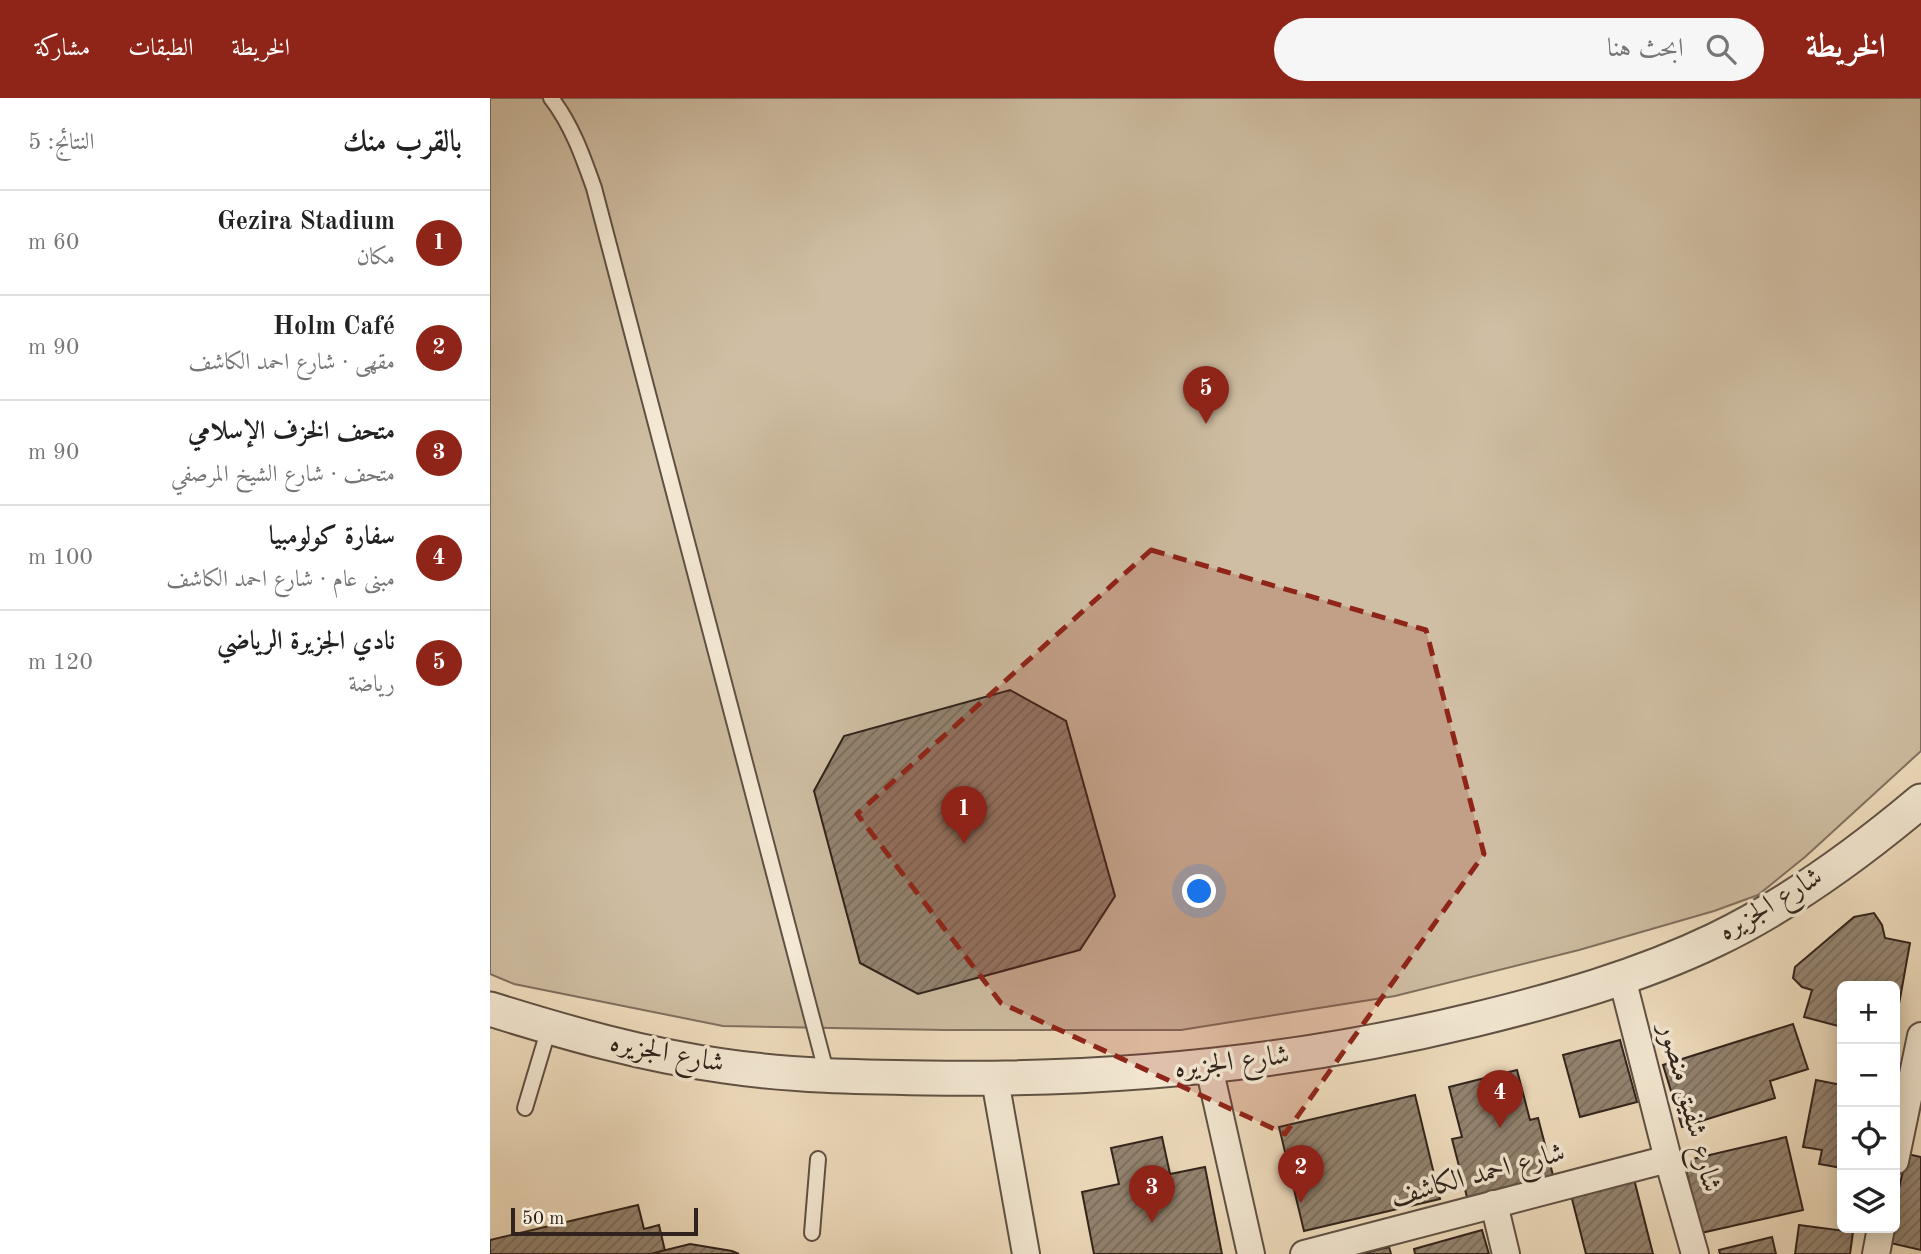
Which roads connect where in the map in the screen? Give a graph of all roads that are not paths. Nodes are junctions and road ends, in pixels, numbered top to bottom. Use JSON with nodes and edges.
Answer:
{"nodes":[{"id":1,"x":551,"y":98,"type":"edge"},
{"id":2,"x":1921,"y":801,"type":"edge"},
{"id":3,"x":1622,"y":978,"type":"junction"},
{"id":4,"x":490,"y":1009,"type":"edge"},
{"id":5,"x":549,"y":1028,"type":"junction"},
{"id":6,"x":1921,"y":1036,"type":"edge"},
{"id":7,"x":1209,"y":1067,"type":"junction"},
{"id":8,"x":827,"y":1076,"type":"junction"},
{"id":9,"x":995,"y":1080,"type":"junction"},
{"id":10,"x":525,"y":1108,"type":"dead end"},
{"id":11,"x":1900,"y":1137,"type":"edge"},
{"id":12,"x":818,"y":1159,"type":"dead end"},
{"id":13,"x":1668,"y":1159,"type":"junction"},
{"id":14,"x":1494,"y":1204,"type":"junction"},
{"id":15,"x":812,"y":1233,"type":"dead end"},
{"id":16,"x":1880,"y":1233,"type":"edge"},
{"id":17,"x":1026,"y":1254,"type":"edge"},
{"id":18,"x":1251,"y":1254,"type":"edge"},
{"id":19,"x":1304,"y":1254,"type":"edge"},
{"id":20,"x":1506,"y":1254,"type":"edge"},
{"id":21,"x":1695,"y":1254,"type":"edge"},
{"id":22,"x":1876,"y":1254,"type":"edge"}],
"edges":[{"from":1,"to":8,"type":"lane"},
{"from":2,"to":3,"type":"street","name":"شارع الجزيره"},
{"from":3,"to":7,"type":"street","name":"شارع الجزيره"},
{"from":3,"to":13,"type":"street","name":"شارع شفيق منصور"},
{"from":4,"to":5,"type":"street","name":"شارع الجزيره"},
{"from":5,"to":8,"type":"street","name":"شارع الجزيره"},
{"from":5,"to":10,"type":"lane"},
{"from":6,"to":11,"type":"street"},
{"from":7,"to":9,"type":"street","name":"شارع الجزيره"},
{"from":7,"to":18,"type":"street"},
{"from":8,"to":9,"type":"street","name":"شارع الجزيره"},
{"from":9,"to":17,"type":"street"},
{"from":12,"to":15,"type":"lane"},
{"from":13,"to":14,"type":"street","name":"شارع احمد الكاشف"},
{"from":13,"to":21,"type":"street","name":"شارع شفيق منصور"},
{"from":14,"to":19,"type":"street","name":"شارع احمد الكاشف"},
{"from":14,"to":20,"type":"street"},
{"from":16,"to":22,"type":"street"}]}
